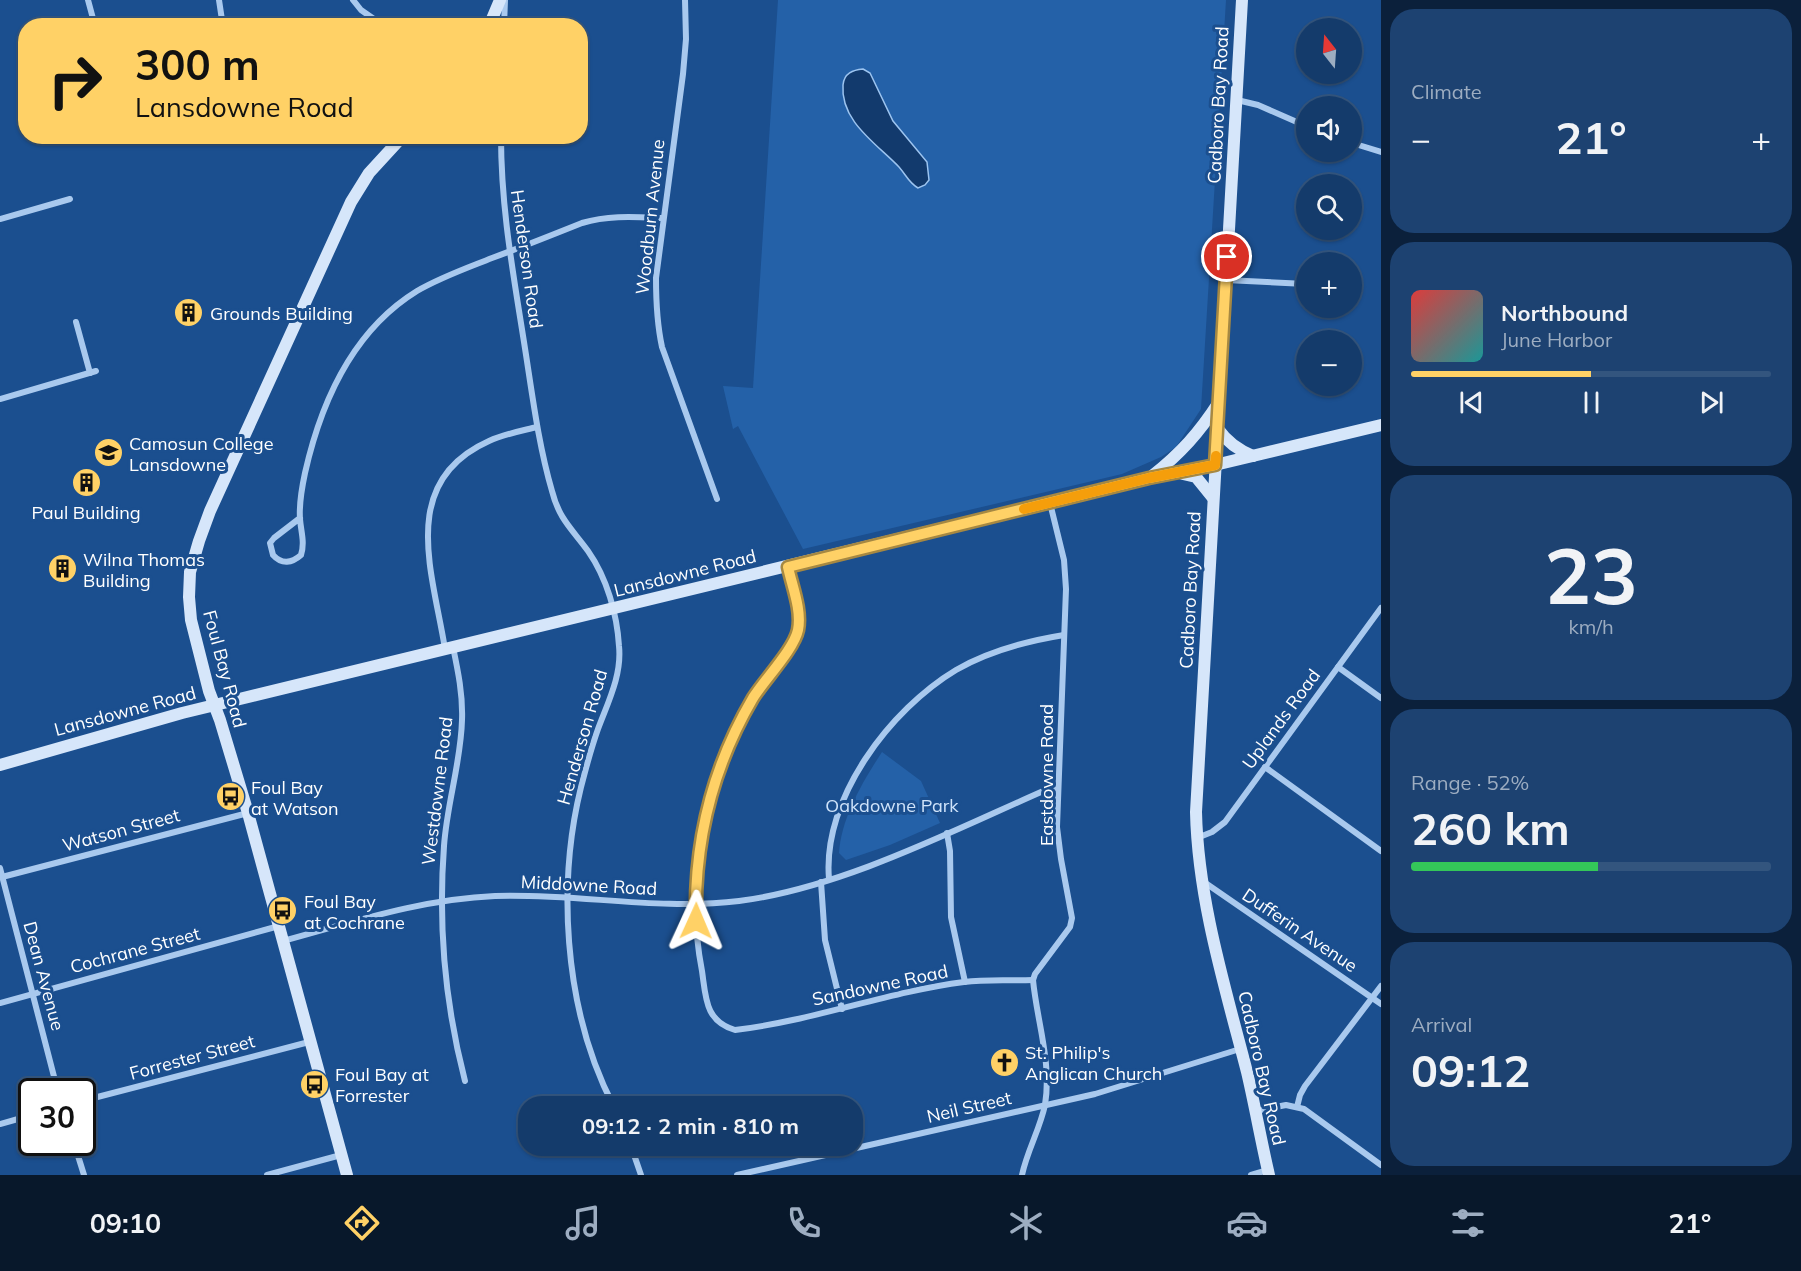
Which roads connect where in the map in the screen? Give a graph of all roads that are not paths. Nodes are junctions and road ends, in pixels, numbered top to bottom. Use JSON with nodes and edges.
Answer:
{"nodes":[{"id":1,"x":88,"y":0,"type":"edge"},
{"id":2,"x":219,"y":0,"type":"edge"},
{"id":3,"x":353,"y":0,"type":"edge"},
{"id":4,"x":500,"y":0,"type":"edge"},
{"id":5,"x":505,"y":0,"type":"edge"},
{"id":6,"x":685,"y":0,"type":"edge"},
{"id":7,"x":1242,"y":0,"type":"edge"},
{"id":8,"x":93,"y":18,"type":"edge"},
{"id":9,"x":222,"y":18,"type":"edge"},
{"id":10,"x":372,"y":18,"type":"edge"},
{"id":11,"x":492,"y":18,"type":"edge"},
{"id":12,"x":504,"y":18,"type":"edge"},
{"id":13,"x":1236,"y":100,"type":"junction"},
{"id":14,"x":1296,"y":122,"type":"edge"},
{"id":15,"x":394,"y":144,"type":"edge"},
{"id":16,"x":501,"y":144,"type":"edge"},
{"id":17,"x":1362,"y":146,"type":"edge"},
{"id":18,"x":1381,"y":152,"type":"edge"},
{"id":19,"x":70,"y":199,"type":"dead end"},
{"id":20,"x":663,"y":218,"type":"junction"},
{"id":21,"x":0,"y":219,"type":"edge"},
{"id":22,"x":509,"y":252,"type":"junction"},
{"id":23,"x":1225,"y":279,"type":"junction"},
{"id":24,"x":1296,"y":283,"type":"edge"},
{"id":25,"x":76,"y":322,"type":"dead end"},
{"id":26,"x":0,"y":399,"type":"edge"},
{"id":27,"x":1219,"y":401,"type":"junction"},
{"id":28,"x":1381,"y":425,"type":"edge"},
{"id":29,"x":537,"y":427,"type":"junction"},
{"id":30,"x":1218,"y":429,"type":"junction"},
{"id":31,"x":1253,"y":456,"type":"junction"},
{"id":32,"x":1215,"y":465,"type":"junction"},
{"id":33,"x":1169,"y":474,"type":"junction"},
{"id":34,"x":1149,"y":478,"type":"junction"},
{"id":35,"x":1213,"y":498,"type":"junction"},
{"id":36,"x":717,"y":499,"type":"dead end"},
{"id":37,"x":1050,"y":503,"type":"junction"},
{"id":38,"x":300,"y":518,"type":"junction"},
{"id":39,"x":788,"y":567,"type":"junction"},
{"id":40,"x":1381,"y":608,"type":"edge"},
{"id":41,"x":613,"y":609,"type":"junction"},
{"id":42,"x":1064,"y":635,"type":"junction"},
{"id":43,"x":449,"y":648,"type":"junction"},
{"id":44,"x":1338,"y":667,"type":"junction"},
{"id":45,"x":1381,"y":698,"type":"edge"},
{"id":46,"x":214,"y":706,"type":"junction"},
{"id":47,"x":0,"y":765,"type":"edge"},
{"id":48,"x":1265,"y":767,"type":"junction"},
{"id":49,"x":1058,"y":787,"type":"junction"},
{"id":50,"x":248,"y":813,"type":"junction"},
{"id":51,"x":947,"y":833,"type":"junction"},
{"id":52,"x":1197,"y":838,"type":"junction"},
{"id":53,"x":1381,"y":851,"type":"edge"},
{"id":54,"x":1,"y":873,"type":"edge"},
{"id":55,"x":829,"y":879,"type":"junction"},
{"id":56,"x":1202,"y":880,"type":"junction"},
{"id":57,"x":821,"y":882,"type":"junction"},
{"id":58,"x":567,"y":896,"type":"junction"},
{"id":59,"x":442,"y":902,"type":"junction"},
{"id":60,"x":696,"y":905,"type":"junction"},
{"id":61,"x":279,"y":926,"type":"junction"},
{"id":62,"x":283,"y":941,"type":"junction"},
{"id":63,"x":1033,"y":980,"type":"junction"},
{"id":64,"x":965,"y":982,"type":"junction"},
{"id":65,"x":1381,"y":986,"type":"edge"},
{"id":66,"x":33,"y":993,"type":"junction"},
{"id":67,"x":1373,"y":998,"type":"junction"},
{"id":68,"x":0,"y":1003,"type":"edge"},
{"id":69,"x":1381,"y":1004,"type":"edge"},
{"id":70,"x":842,"y":1009,"type":"junction"},
{"id":71,"x":309,"y":1042,"type":"junction"},
{"id":72,"x":1240,"y":1049,"type":"junction"},
{"id":73,"x":54,"y":1078,"type":"edge"},
{"id":74,"x":465,"y":1082,"type":"dead end"},
{"id":75,"x":609,"y":1096,"type":"edge"},
{"id":76,"x":96,"y":1097,"type":"edge"},
{"id":77,"x":1044,"y":1106,"type":"junction"},
{"id":78,"x":1297,"y":1107,"type":"junction"},
{"id":79,"x":1255,"y":1111,"type":"junction"},
{"id":80,"x":18,"y":1119,"type":"edge"},
{"id":81,"x":0,"y":1124,"type":"edge"},
{"id":82,"x":341,"y":1155,"type":"junction"},
{"id":83,"x":78,"y":1156,"type":"edge"},
{"id":84,"x":634,"y":1156,"type":"edge"},
{"id":85,"x":1381,"y":1165,"type":"edge"},
{"id":86,"x":1268,"y":1172,"type":"edge"},
{"id":87,"x":84,"y":1175,"type":"edge"},
{"id":88,"x":267,"y":1175,"type":"edge"},
{"id":89,"x":346,"y":1175,"type":"edge"},
{"id":90,"x":641,"y":1175,"type":"edge"},
{"id":91,"x":737,"y":1175,"type":"edge"},
{"id":92,"x":1022,"y":1175,"type":"edge"},
{"id":93,"x":1251,"y":1175,"type":"edge"}],
"edges":[{"from":1,"to":8,"type":"street"},
{"from":2,"to":9,"type":"street"},
{"from":3,"to":10,"type":"street"},
{"from":4,"to":11,"type":"main road"},
{"from":5,"to":12,"type":"street"},
{"from":6,"to":20,"type":"street","name":"Woodburn Avenue"},
{"from":7,"to":13,"type":"main road","name":"Cadboro Bay Road"},
{"from":13,"to":14,"type":"street"},
{"from":13,"to":23,"type":"main road","name":"Cadboro Bay Road"},
{"from":15,"to":46,"type":"main road","name":"Foul Bay Road"},
{"from":16,"to":22,"type":"street","name":"Henderson Road"},
{"from":17,"to":18,"type":"street"},
{"from":19,"to":21,"type":"street"},
{"from":20,"to":22,"type":"street"},
{"from":20,"to":36,"type":"street","name":"Woodburn Avenue"},
{"from":22,"to":29,"type":"street","name":"Henderson Road"},
{"from":22,"to":38,"type":"street"},
{"from":23,"to":24,"type":"street"},
{"from":23,"to":27,"type":"main road","name":"Cadboro Bay Road"},
{"from":25,"to":26,"type":"street"},
{"from":27,"to":30,"type":"main road","name":"Cadboro Bay Road"},
{"from":27,"to":34,"type":"main road"},
{"from":28,"to":31,"type":"main road","name":"Lansdowne Road"},
{"from":29,"to":41,"type":"street","name":"Henderson Road"},
{"from":29,"to":43,"type":"street","name":"Westdowne Road"},
{"from":30,"to":31,"type":"main road"},
{"from":30,"to":32,"type":"main road","name":"Cadboro Bay Road"},
{"from":31,"to":32,"type":"main road","name":"Lansdowne Road"},
{"from":32,"to":33,"type":"main road","name":"Lansdowne Road"},
{"from":32,"to":35,"type":"main road","name":"Cadboro Bay Road"},
{"from":33,"to":34,"type":"main road","name":"Lansdowne Road"},
{"from":33,"to":35,"type":"main road"},
{"from":34,"to":37,"type":"main road","name":"Lansdowne Road"},
{"from":35,"to":52,"type":"main road","name":"Cadboro Bay Road"},
{"from":37,"to":39,"type":"main road","name":"Lansdowne Road"},
{"from":37,"to":42,"type":"street","name":"Eastdowne Road"},
{"from":38,"to":38,"type":"street"},
{"from":39,"to":41,"type":"main road","name":"Lansdowne Road"},
{"from":39,"to":60,"type":"street"},
{"from":40,"to":44,"type":"street","name":"Uplands Road"},
{"from":41,"to":43,"type":"main road","name":"Lansdowne Road"},
{"from":41,"to":58,"type":"street","name":"Henderson Road"},
{"from":42,"to":49,"type":"street","name":"Eastdowne Road"},
{"from":42,"to":55,"type":"street"},
{"from":43,"to":46,"type":"main road","name":"Lansdowne Road"},
{"from":43,"to":59,"type":"street","name":"Westdowne Road"},
{"from":44,"to":45,"type":"street"},
{"from":44,"to":48,"type":"street","name":"Uplands Road"},
{"from":46,"to":47,"type":"main road","name":"Lansdowne Road"},
{"from":46,"to":50,"type":"main road","name":"Foul Bay Road"},
{"from":48,"to":52,"type":"street","name":"Uplands Road"},
{"from":48,"to":53,"type":"street"},
{"from":49,"to":51,"type":"street","name":"Middowne Road"},
{"from":49,"to":63,"type":"street","name":"Eastdowne Road"},
{"from":50,"to":54,"type":"street","name":"Watson Street"},
{"from":50,"to":61,"type":"main road","name":"Foul Bay Road"},
{"from":51,"to":55,"type":"street","name":"Middowne Road"},
{"from":51,"to":64,"type":"street"},
{"from":52,"to":56,"type":"main road","name":"Cadboro Bay Road"},
{"from":54,"to":66,"type":"street","name":"Dean Avenue"},
{"from":55,"to":57,"type":"street","name":"Middowne Road"},
{"from":56,"to":67,"type":"street","name":"Dufferin Avenue"},
{"from":56,"to":72,"type":"main road","name":"Cadboro Bay Road"},
{"from":57,"to":60,"type":"street","name":"Middowne Road"},
{"from":57,"to":70,"type":"street"},
{"from":58,"to":59,"type":"street","name":"Middowne Road"},
{"from":58,"to":60,"type":"street","name":"Middowne Road"},
{"from":58,"to":75,"type":"street","name":"Henderson Road"},
{"from":59,"to":62,"type":"street","name":"Middowne Road"},
{"from":59,"to":74,"type":"street","name":"Westdowne Road"},
{"from":60,"to":70,"type":"street","name":"Sandowne Road"},
{"from":61,"to":62,"type":"main road","name":"Foul Bay Road"},
{"from":61,"to":66,"type":"street","name":"Cochrane Street"},
{"from":62,"to":71,"type":"main road","name":"Foul Bay Road"},
{"from":63,"to":64,"type":"street","name":"Sandowne Road"},
{"from":63,"to":77,"type":"street"},
{"from":64,"to":70,"type":"street","name":"Sandowne Road"},
{"from":65,"to":67,"type":"street"},
{"from":66,"to":68,"type":"street","name":"Cochrane Street"},
{"from":66,"to":73,"type":"street","name":"Dean Avenue"},
{"from":67,"to":69,"type":"street","name":"Dufferin Avenue"},
{"from":67,"to":78,"type":"street"},
{"from":71,"to":76,"type":"street","name":"Forrester Street"},
{"from":71,"to":82,"type":"main road","name":"Foul Bay Road"},
{"from":72,"to":77,"type":"street","name":"Neil Street"},
{"from":72,"to":79,"type":"main road","name":"Cadboro Bay Road"},
{"from":77,"to":91,"type":"street","name":"Neil Street"},
{"from":77,"to":92,"type":"street"},
{"from":78,"to":79,"type":"street"},
{"from":78,"to":85,"type":"street"},
{"from":79,"to":86,"type":"main road","name":"Cadboro Bay Road"},
{"from":80,"to":81,"type":"street"},
{"from":82,"to":88,"type":"street"},
{"from":82,"to":89,"type":"main road","name":"Foul Bay Road"},
{"from":83,"to":87,"type":"street"},
{"from":84,"to":90,"type":"street"},
{"from":86,"to":93,"type":"street"}]}
